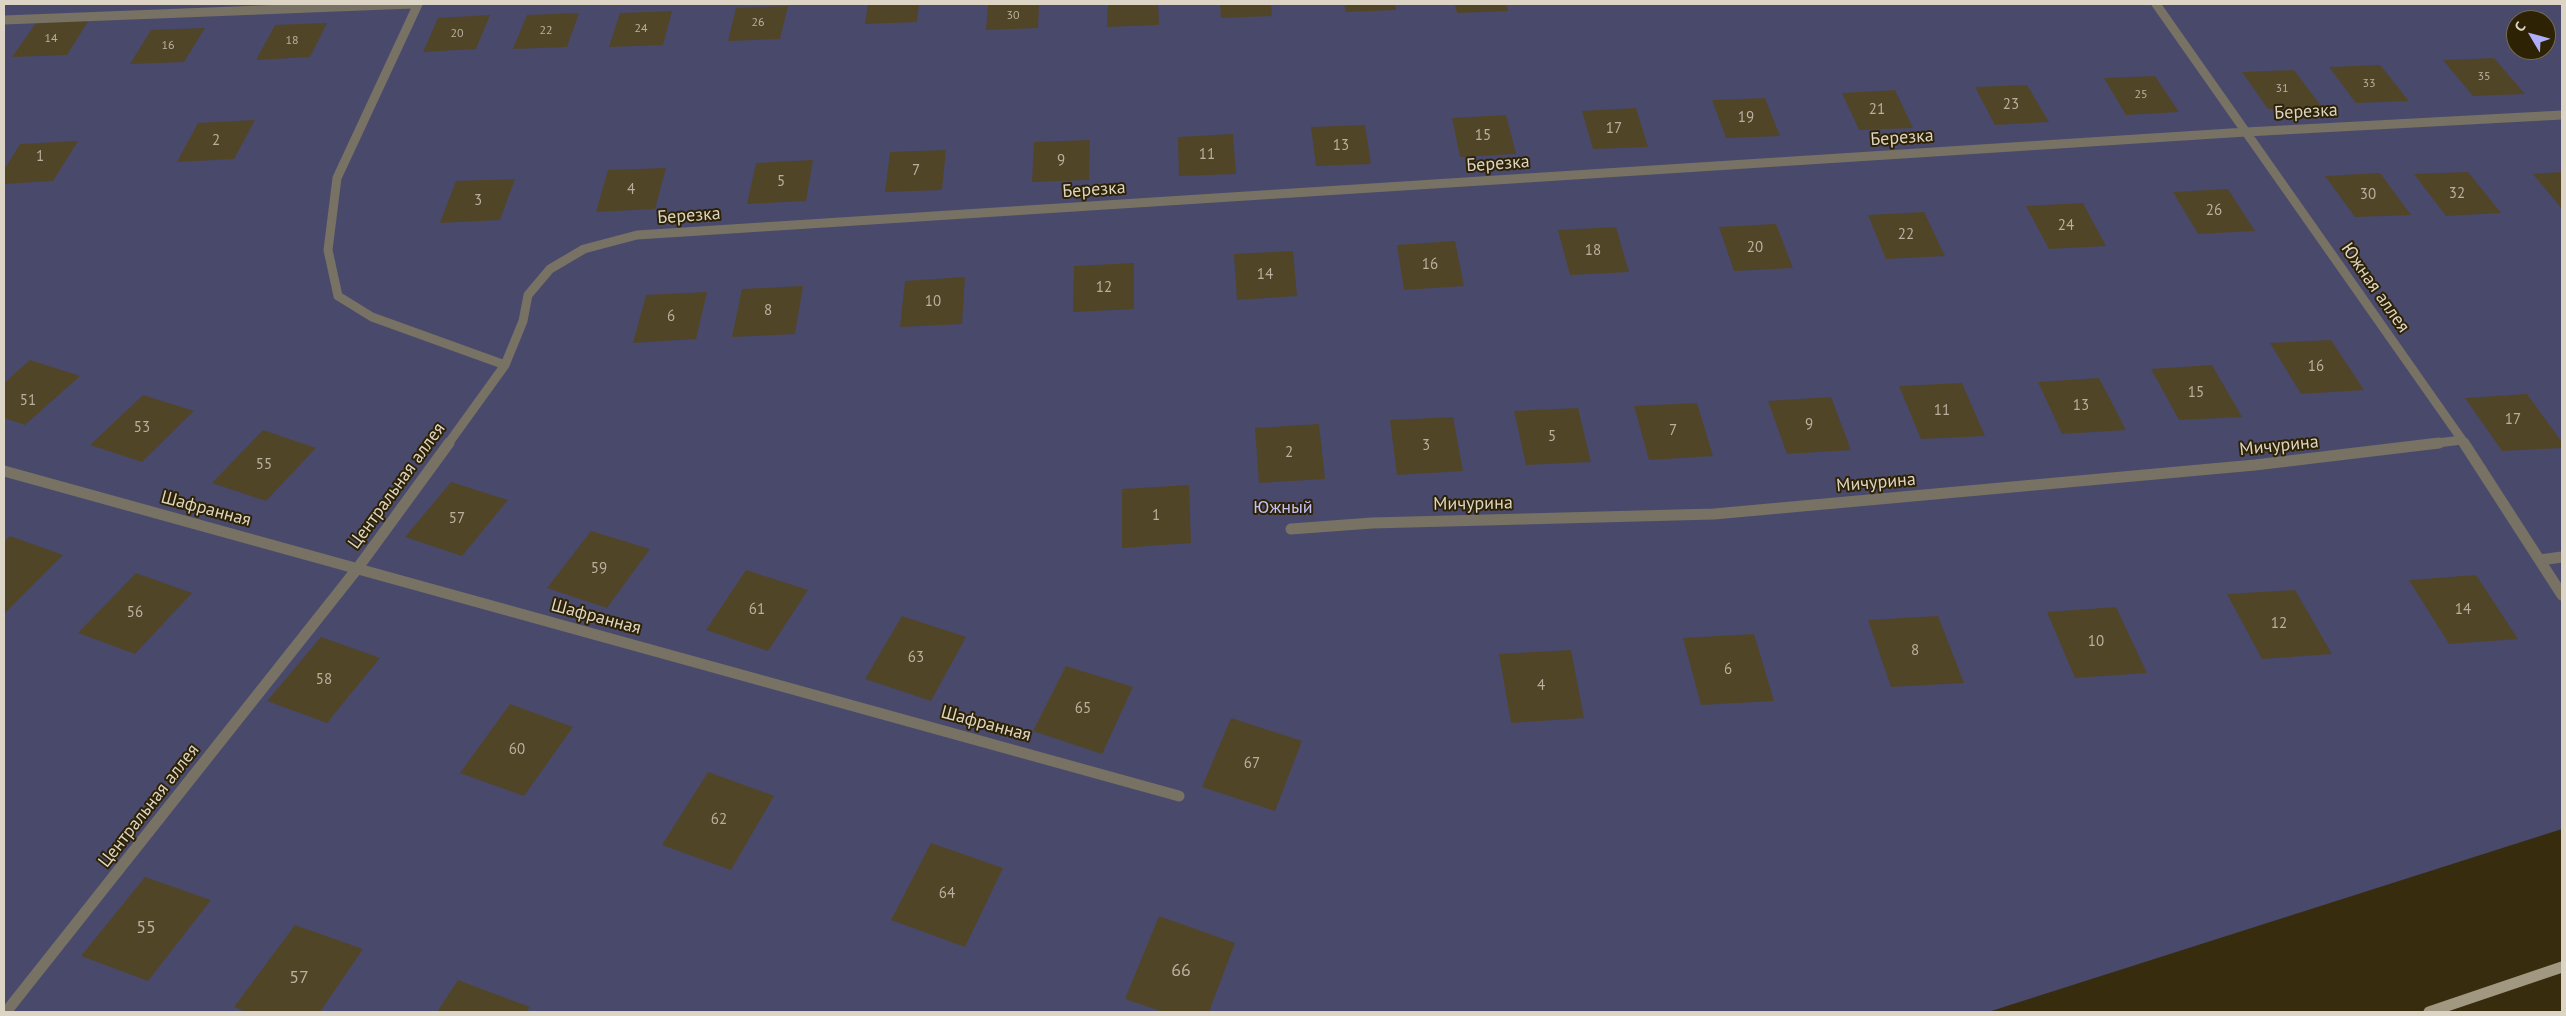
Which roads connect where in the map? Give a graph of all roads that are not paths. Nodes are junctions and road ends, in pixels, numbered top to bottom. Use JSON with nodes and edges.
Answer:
{"nodes":[{"id":1,"x":413,"y":4,"type":"edge"},
{"id":2,"x":418,"y":4,"type":"edge"},
{"id":3,"x":2156,"y":4,"type":"edge"},
{"id":4,"x":4,"y":20,"type":"edge"},
{"id":5,"x":2562,"y":115,"type":"edge"},
{"id":6,"x":2246,"y":132,"type":"junction"},
{"id":7,"x":505,"y":365,"type":"junction"},
{"id":8,"x":2462,"y":440,"type":"junction"},
{"id":9,"x":4,"y":471,"type":"edge"},
{"id":10,"x":1291,"y":529,"type":"dead end"},
{"id":11,"x":2562,"y":557,"type":"edge"},
{"id":12,"x":2540,"y":560,"type":"junction"},
{"id":13,"x":356,"y":569,"type":"junction"},
{"id":14,"x":2562,"y":595,"type":"edge"},
{"id":15,"x":1179,"y":796,"type":"dead end"},
{"id":16,"x":2562,"y":967,"type":"edge"},
{"id":17,"x":6,"y":1012,"type":"edge"},
{"id":18,"x":2429,"y":1012,"type":"edge"}],
"edges":[{"from":1,"to":4,"type":"street"},
{"from":2,"to":7,"type":"street"},
{"from":3,"to":6,"type":"street","name":"Южная аллея"},
{"from":5,"to":6,"type":"street","name":"Березка"},
{"from":6,"to":7,"type":"street","name":"Березка"},
{"from":6,"to":8,"type":"street","name":"Южная аллея"},
{"from":7,"to":13,"type":"street","name":"Центральная аллея"},
{"from":8,"to":10,"type":"street","name":"Мичурина"},
{"from":8,"to":12,"type":"street","name":"Южная аллея"},
{"from":9,"to":13,"type":"street","name":"Шафранная"},
{"from":11,"to":12,"type":"street"},
{"from":12,"to":14,"type":"street","name":"Южная аллея"},
{"from":13,"to":15,"type":"street","name":"Шафранная"},
{"from":13,"to":17,"type":"street","name":"Центральная аллея"},
{"from":16,"to":18,"type":"main road"}]}
